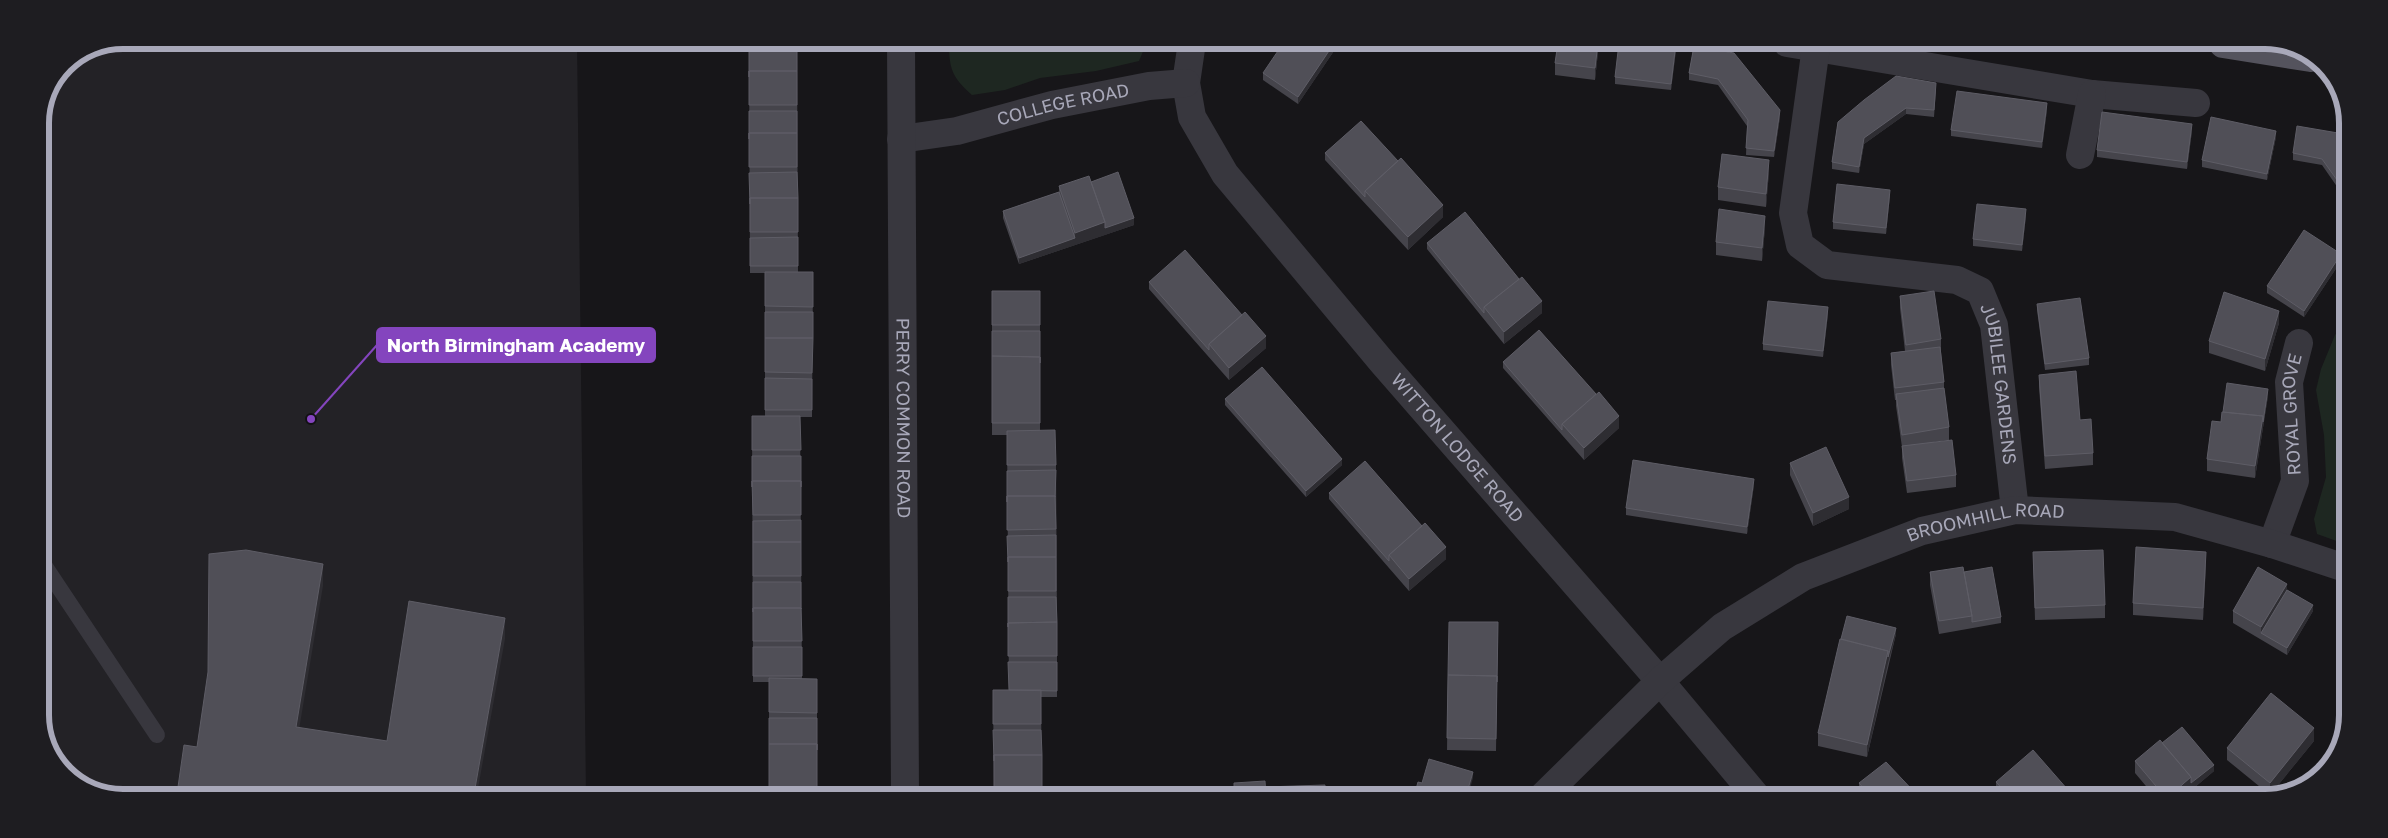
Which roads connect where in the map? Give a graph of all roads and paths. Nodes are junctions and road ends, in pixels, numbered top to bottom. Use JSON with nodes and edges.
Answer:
{"nodes":[{"id":1,"x":901,"y":49,"type":"edge"},
{"id":2,"x":1191,"y":49,"type":"edge"},
{"id":3,"x":1816,"y":49,"type":"edge"},
{"id":4,"x":1828,"y":49,"type":"edge"},
{"id":5,"x":2254,"y":49,"type":"edge"},
{"id":6,"x":2294,"y":55,"type":"edge"},
{"id":7,"x":1186,"y":83,"type":"junction"},
{"id":8,"x":2092,"y":94,"type":"junction"},
{"id":9,"x":2196,"y":103,"type":"dead end"},
{"id":10,"x":901,"y":139,"type":"junction"},
{"id":11,"x":2080,"y":155,"type":"dead end"},
{"id":12,"x":2299,"y":343,"type":"dead end"},
{"id":13,"x":2015,"y":510,"type":"junction"},
{"id":14,"x":2272,"y":544,"type":"junction"},
{"id":15,"x":2339,"y":566,"type":"edge"},
{"id":16,"x":49,"y":572,"type":"edge"},
{"id":17,"x":1660,"y":681,"type":"junction"},
{"id":18,"x":157,"y":735,"type":"dead end"},
{"id":19,"x":905,"y":789,"type":"edge"},
{"id":20,"x":1549,"y":789,"type":"edge"},
{"id":21,"x":1750,"y":789,"type":"edge"}],
"edges":[{"from":1,"to":10,"type":"street","name":"PERRY COMMON ROAD"},
{"from":2,"to":7,"type":"street"},
{"from":3,"to":13,"type":"street","name":"JUBILEE GARDENS"},
{"from":4,"to":8,"type":"street"},
{"from":5,"to":6,"type":"main road"},
{"from":7,"to":10,"type":"street","name":"COLLEGE ROAD"},
{"from":7,"to":17,"type":"street","name":"WITTON LODGE ROAD"},
{"from":8,"to":9,"type":"street"},
{"from":8,"to":11,"type":"street"},
{"from":10,"to":19,"type":"street","name":"PERRY COMMON ROAD"},
{"from":12,"to":14,"type":"street","name":"ROYAL GROVE"},
{"from":13,"to":14,"type":"street","name":"BROOMHILL ROAD"},
{"from":13,"to":17,"type":"street","name":"BROOMHILL ROAD"},
{"from":14,"to":15,"type":"street","name":"BROOMHILL ROAD"},
{"from":16,"to":18,"type":"lane"},
{"from":17,"to":20,"type":"street","name":"BROOMHILL ROAD"},
{"from":17,"to":21,"type":"street","name":"WITTON LODGE ROAD"}]}
